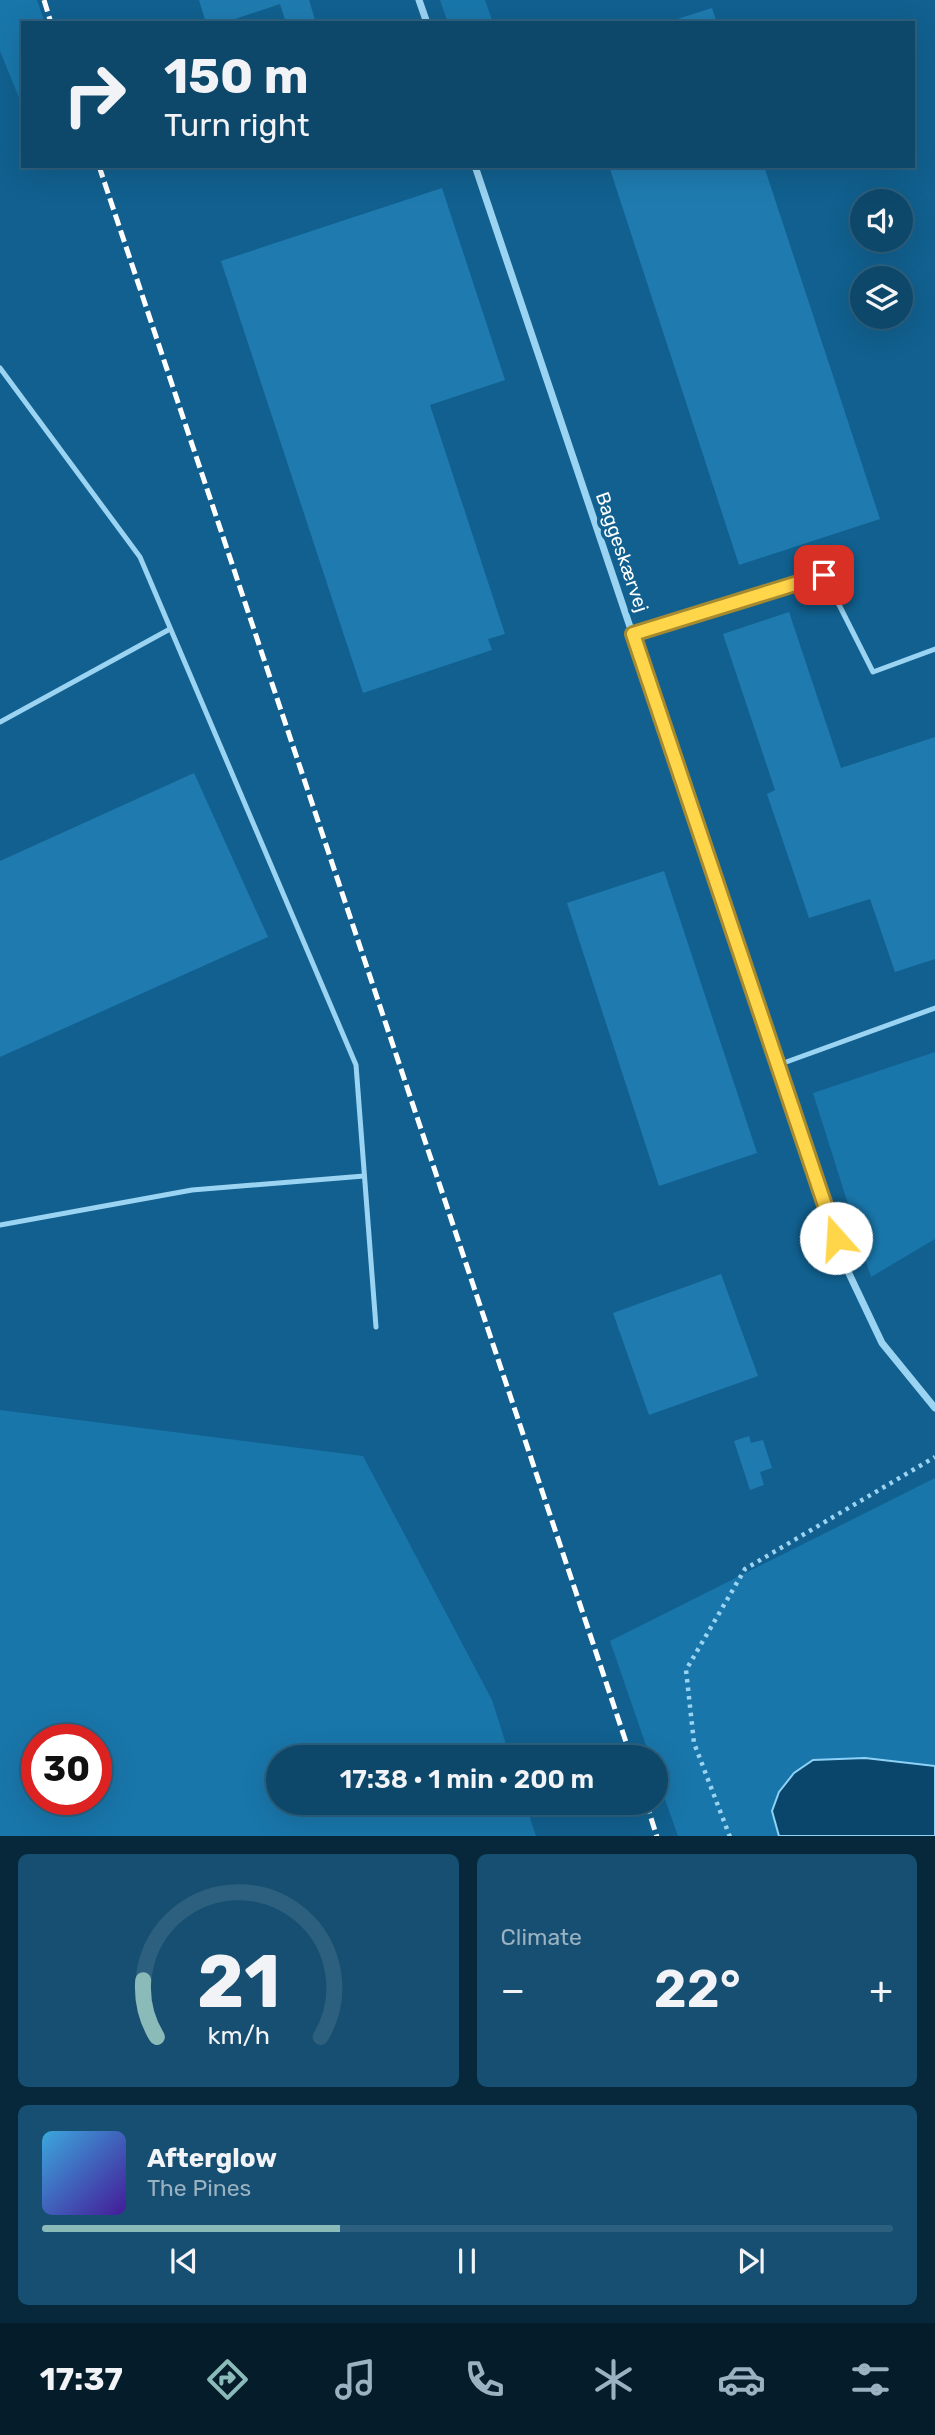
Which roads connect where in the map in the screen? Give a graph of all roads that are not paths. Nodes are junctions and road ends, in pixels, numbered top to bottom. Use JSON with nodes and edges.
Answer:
{"nodes":[{"id":1,"x":419,"y":0,"type":"edge"},
{"id":2,"x":426,"y":21,"type":"edge"},
{"id":3,"x":476,"y":168,"type":"edge"},
{"id":4,"x":0,"y":368,"type":"edge"},
{"id":5,"x":170,"y":629,"type":"junction"},
{"id":6,"x":633,"y":634,"type":"junction"},
{"id":7,"x":935,"y":649,"type":"edge"},
{"id":8,"x":0,"y":722,"type":"edge"},
{"id":9,"x":935,"y":1008,"type":"edge"},
{"id":10,"x":778,"y":1066,"type":"junction"},
{"id":11,"x":365,"y":1176,"type":"junction"},
{"id":12,"x":0,"y":1225,"type":"edge"},
{"id":13,"x":376,"y":1327,"type":"dead end"},
{"id":14,"x":935,"y":1408,"type":"edge"}],
"edges":[{"from":1,"to":2,"type":"street"},
{"from":3,"to":6,"type":"street","name":"Baggeskærvej"},
{"from":4,"to":5,"type":"lane"},
{"from":5,"to":8,"type":"lane"},
{"from":5,"to":11,"type":"lane"},
{"from":6,"to":7,"type":"lane"},
{"from":6,"to":10,"type":"street","name":"Baggeskærvej"},
{"from":9,"to":10,"type":"lane"},
{"from":10,"to":14,"type":"street","name":"Baggeskærvej"},
{"from":11,"to":12,"type":"lane"},
{"from":11,"to":13,"type":"lane"}]}
